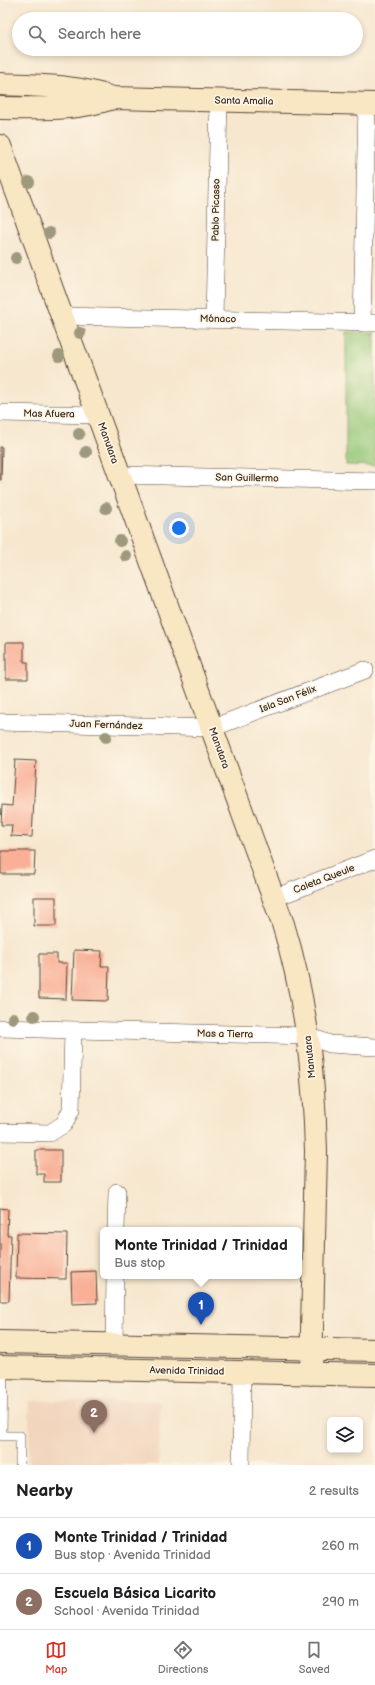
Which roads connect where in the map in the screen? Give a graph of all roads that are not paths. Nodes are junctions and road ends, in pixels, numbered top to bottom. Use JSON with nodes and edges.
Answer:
{"nodes":[{"id":1,"x":0,"y":84,"type":"edge"},
{"id":2,"x":113,"y":98,"type":"junction"},
{"id":3,"x":219,"y":100,"type":"junction"},
{"id":4,"x":371,"y":104,"type":"edge"},
{"id":5,"x":0,"y":108,"type":"edge"},
{"id":6,"x":0,"y":146,"type":"edge"},
{"id":7,"x":62,"y":316,"type":"junction"},
{"id":8,"x":214,"y":319,"type":"junction"},
{"id":9,"x":369,"y":323,"type":"edge"},
{"id":10,"x":0,"y":412,"type":"edge"},
{"id":11,"x":98,"y":415,"type":"junction"},
{"id":12,"x":120,"y":475,"type":"junction"},
{"id":13,"x":375,"y":481,"type":"edge"},
{"id":14,"x":365,"y":670,"type":"dead end"},
{"id":15,"x":0,"y":722,"type":"edge"},
{"id":16,"x":212,"y":728,"type":"junction"},
{"id":17,"x":375,"y":860,"type":"edge"},
{"id":18,"x":274,"y":898,"type":"junction"},
{"id":19,"x":0,"y":1028,"type":"edge"},
{"id":20,"x":73,"y":1030,"type":"junction"},
{"id":21,"x":308,"y":1036,"type":"junction"},
{"id":22,"x":375,"y":1047,"type":"edge"},
{"id":23,"x":0,"y":1132,"type":"edge"},
{"id":24,"x":117,"y":1192,"type":"dead end"},
{"id":25,"x":116,"y":1227,"type":"edge"},
{"id":26,"x":115,"y":1279,"type":"edge"},
{"id":27,"x":0,"y":1342,"type":"edge"},
{"id":28,"x":114,"y":1345,"type":"junction"},
{"id":29,"x":311,"y":1349,"type":"junction"},
{"id":30,"x":375,"y":1350,"type":"edge"},
{"id":31,"x":1,"y":1367,"type":"edge"},
{"id":32,"x":242,"y":1372,"type":"junction"},
{"id":33,"x":311,"y":1374,"type":"junction"},
{"id":34,"x":375,"y":1375,"type":"edge"},
{"id":35,"x":1,"y":1436,"type":"edge"},
{"id":36,"x":20,"y":1465,"type":"edge"},
{"id":37,"x":241,"y":1465,"type":"edge"}],
"edges":[{"from":1,"to":2,"type":"main road","name":"Santa Amalia"},
{"from":2,"to":3,"type":"main road","name":"Santa Amalia"},
{"from":2,"to":5,"type":"main road","name":"Santa Amalia"},
{"from":3,"to":4,"type":"main road","name":"Santa Amalia"},
{"from":3,"to":8,"type":"street","name":"Pablo Picasso"},
{"from":4,"to":9,"type":"street"},
{"from":6,"to":7,"type":"main road","name":"Manutara"},
{"from":7,"to":8,"type":"street","name":"Mónaco"},
{"from":7,"to":11,"type":"main road","name":"Manutara"},
{"from":8,"to":9,"type":"street","name":"Mónaco"},
{"from":10,"to":11,"type":"street","name":"Mas Afuera"},
{"from":11,"to":12,"type":"main road","name":"Manutara"},
{"from":12,"to":13,"type":"street","name":"San Guillermo"},
{"from":12,"to":16,"type":"main road","name":"Manutara"},
{"from":14,"to":16,"type":"street","name":"Isla San Félix"},
{"from":15,"to":16,"type":"street","name":"Juan Fernández"},
{"from":16,"to":18,"type":"main road","name":"Manutara"},
{"from":17,"to":18,"type":"street","name":"Caleta Queule"},
{"from":18,"to":21,"type":"main road","name":"Manutara"},
{"from":19,"to":20,"type":"street","name":"Mas a Tierra"},
{"from":20,"to":21,"type":"street","name":"Mas a Tierra"},
{"from":20,"to":23,"type":"street"},
{"from":21,"to":22,"type":"street","name":"Mas a Tierra"},
{"from":21,"to":29,"type":"main road","name":"Manutara"},
{"from":24,"to":25,"type":"street"},
{"from":26,"to":28,"type":"street"},
{"from":27,"to":28,"type":"main road"},
{"from":28,"to":29,"type":"main road"},
{"from":29,"to":30,"type":"main road"},
{"from":29,"to":33,"type":"main road","name":"Manutara"},
{"from":31,"to":32,"type":"main road","name":"Avenida Trinidad"},
{"from":31,"to":35,"type":"lane"},
{"from":32,"to":33,"type":"main road","name":"Avenida Trinidad"},
{"from":32,"to":37,"type":"street"},
{"from":33,"to":34,"type":"main road","name":"Avenida Trinidad"},
{"from":35,"to":36,"type":"lane"}]}
